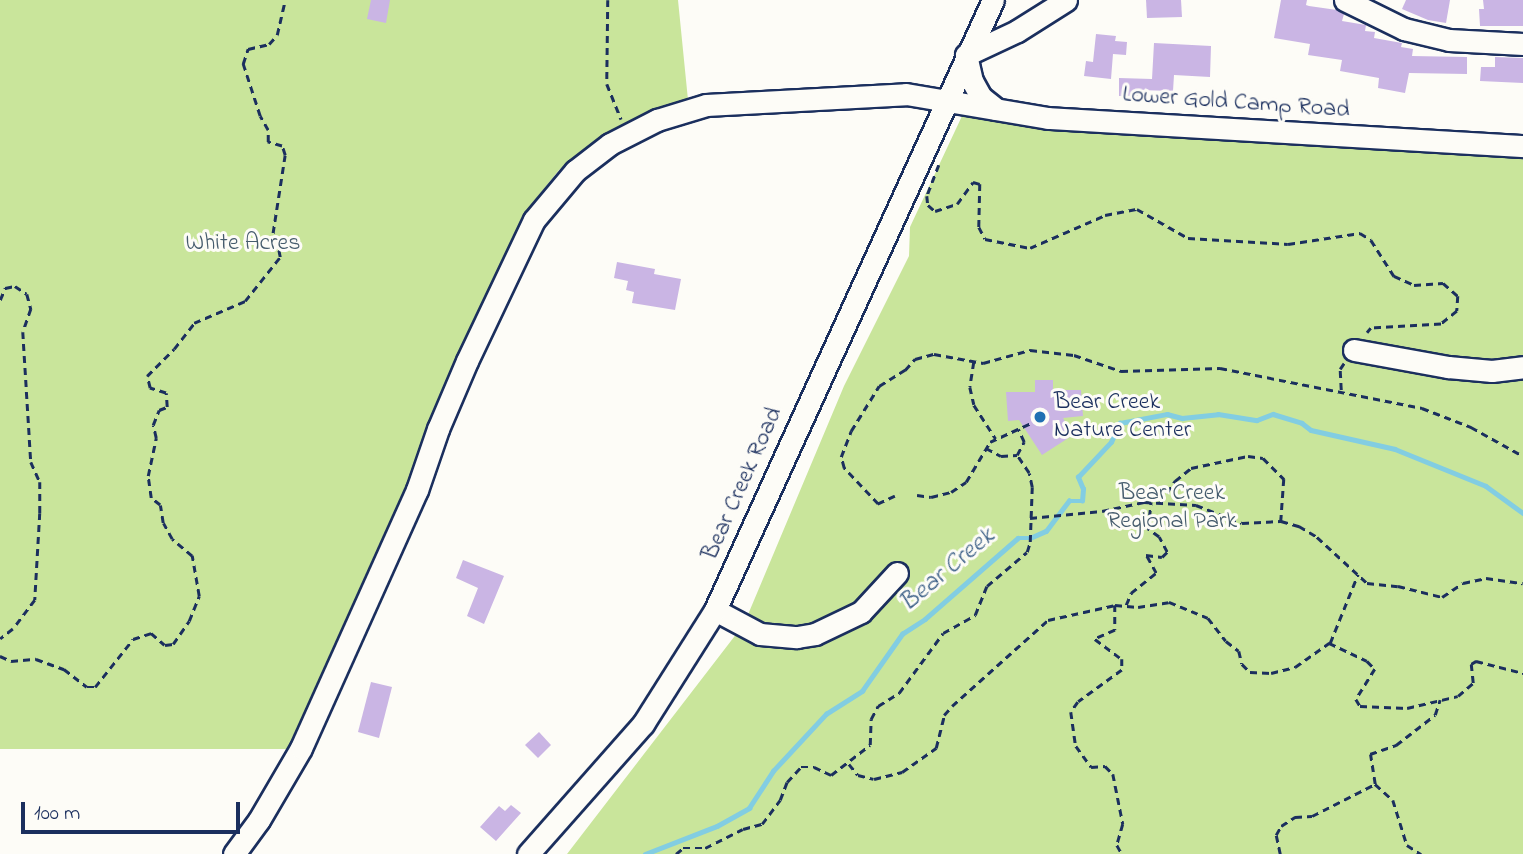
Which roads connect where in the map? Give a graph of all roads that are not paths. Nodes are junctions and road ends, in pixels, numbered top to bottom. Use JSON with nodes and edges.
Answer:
{"nodes":[{"id":1,"x":993,"y":0,"type":"edge"},
{"id":2,"x":1066,"y":0,"type":"edge"},
{"id":3,"x":1346,"y":0,"type":"edge"},
{"id":4,"x":1523,"y":44,"type":"edge"},
{"id":5,"x":965,"y":55,"type":"junction"},
{"id":6,"x":947,"y":99,"type":"junction"},
{"id":7,"x":999,"y":111,"type":"junction"},
{"id":8,"x":1523,"y":146,"type":"edge"},
{"id":9,"x":1354,"y":350,"type":"road end"},
{"id":10,"x":1523,"y":368,"type":"edge"},
{"id":11,"x":897,"y":573,"type":"dead end"},
{"id":12,"x":715,"y":610,"type":"junction"},
{"id":13,"x":234,"y":854,"type":"edge"},
{"id":14,"x":528,"y":854,"type":"edge"}],
"edges":[{"from":1,"to":5,"type":"street","name":"Bear Creek Road"},
{"from":2,"to":5,"type":"street"},
{"from":3,"to":4,"type":"street"},
{"from":5,"to":6,"type":"street","name":"Bear Creek Road"},
{"from":5,"to":7,"type":"street"},
{"from":6,"to":7,"type":"street","name":"Lower Gold Camp Road"},
{"from":6,"to":12,"type":"street","name":"Bear Creek Road"},
{"from":6,"to":13,"type":"street","name":"Lower Gold Camp Road"},
{"from":7,"to":8,"type":"street","name":"Lower Gold Camp Road"},
{"from":9,"to":10,"type":"street"},
{"from":11,"to":12,"type":"street"},
{"from":12,"to":14,"type":"street","name":"Bear Creek Road"}]}
